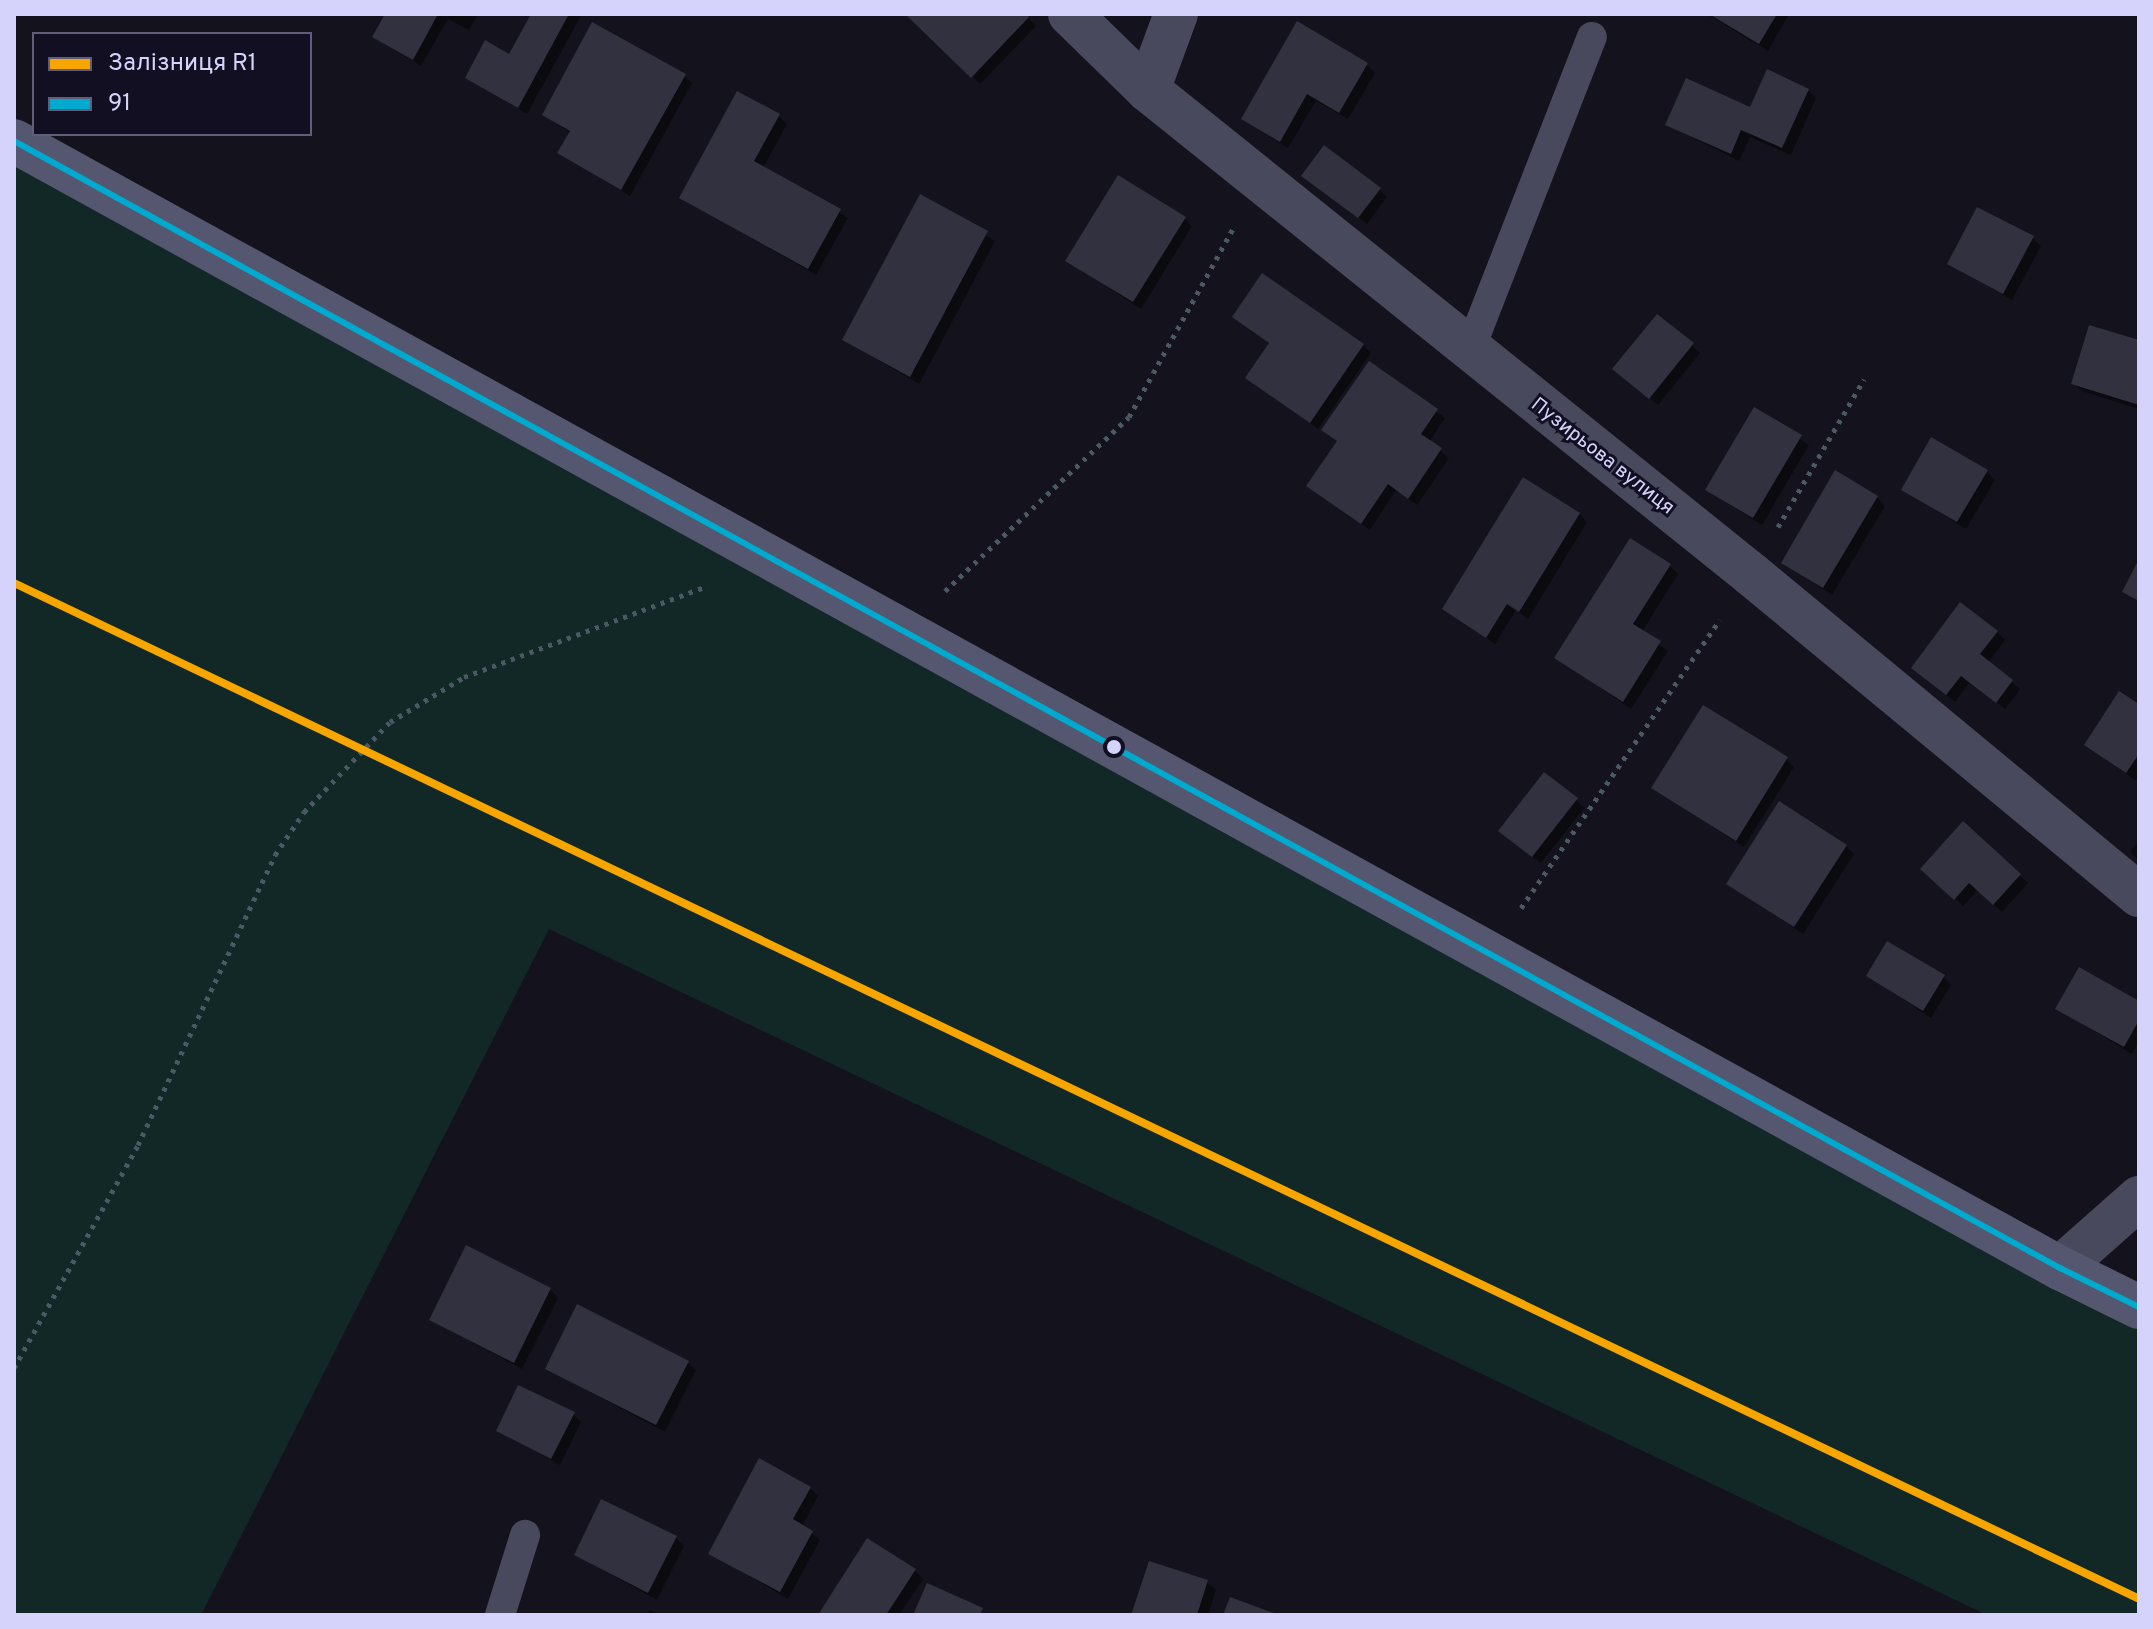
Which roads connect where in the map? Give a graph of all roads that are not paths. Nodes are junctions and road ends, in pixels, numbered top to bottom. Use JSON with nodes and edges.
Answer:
{"nodes":[{"id":1,"x":1070,"y":14,"type":"edge"},
{"id":2,"x":1176,"y":14,"type":"edge"},
{"id":3,"x":1592,"y":37,"type":"dead end"},
{"id":4,"x":1148,"y":90,"type":"junction"},
{"id":5,"x":14,"y":141,"type":"edge"},
{"id":6,"x":1469,"y":352,"type":"junction"},
{"id":7,"x":2139,"y":895,"type":"edge"},
{"id":8,"x":2139,"y":1198,"type":"edge"},
{"id":9,"x":2060,"y":1268,"type":"junction"},
{"id":10,"x":2139,"y":1307,"type":"edge"},
{"id":11,"x":525,"y":1535,"type":"dead end"},
{"id":12,"x":500,"y":1615,"type":"edge"}],
"edges":[{"from":1,"to":4,"type":"street","name":"Пузирьова вулиця"},
{"from":2,"to":4,"type":"street"},
{"from":3,"to":6,"type":"lane"},
{"from":4,"to":6,"type":"street","name":"Пузирьова вулиця"},
{"from":5,"to":9,"type":"street"},
{"from":6,"to":7,"type":"street","name":"Пузирьова вулиця"},
{"from":8,"to":9,"type":"street"},
{"from":9,"to":10,"type":"street"},
{"from":11,"to":12,"type":"lane"}]}
